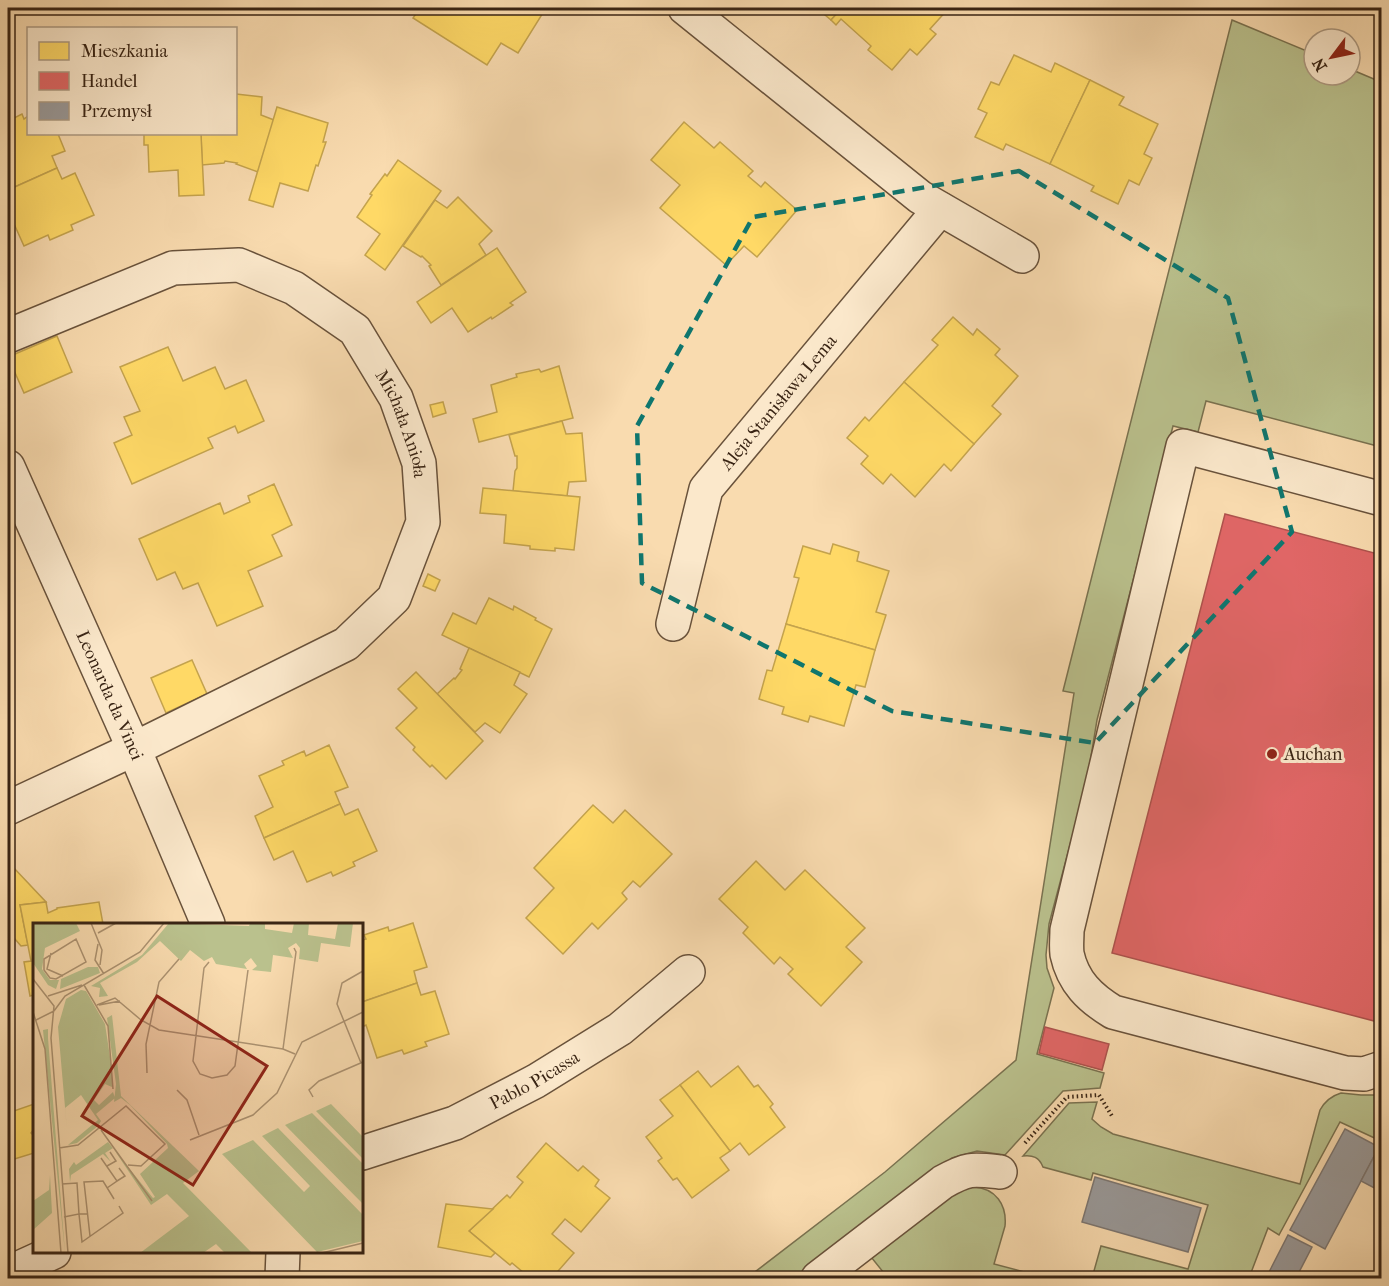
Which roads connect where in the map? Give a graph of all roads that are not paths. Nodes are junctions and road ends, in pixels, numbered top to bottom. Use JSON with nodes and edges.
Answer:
{"nodes":[{"id":1,"x":685,"y":8,"type":"edge"},
{"id":2,"x":940,"y":209,"type":"junction"},
{"id":3,"x":1022,"y":256,"type":"dead end"},
{"id":4,"x":8,"y":336,"type":"edge"},
{"id":5,"x":8,"y":467,"type":"edge"},
{"id":6,"x":1382,"y":499,"type":"edge"},
{"id":7,"x":672,"y":624,"type":"dead end"},
{"id":8,"x":134,"y":749,"type":"junction"},
{"id":9,"x":8,"y":808,"type":"edge"},
{"id":10,"x":208,"y":923,"type":"edge"},
{"id":11,"x":688,"y":972,"type":"dead end"},
{"id":12,"x":1382,"y":1068,"type":"edge"},
{"id":13,"x":363,"y":1153,"type":"edge"},
{"id":14,"x":1000,"y":1172,"type":"road end"},
{"id":15,"x":50,"y":1253,"type":"edge"},
{"id":16,"x":283,"y":1253,"type":"edge"},
{"id":17,"x":8,"y":1273,"type":"edge"},
{"id":18,"x":282,"y":1278,"type":"edge"},
{"id":19,"x":818,"y":1278,"type":"edge"}],
"edges":[{"from":1,"to":2,"type":"street"},
{"from":2,"to":3,"type":"street"},
{"from":2,"to":7,"type":"street","name":"Aleja Stanisława Lema"},
{"from":4,"to":8,"type":"street","name":"Michała Anioła"},
{"from":5,"to":8,"type":"street","name":"Leonarda da Vinci"},
{"from":6,"to":12,"type":"street"},
{"from":8,"to":9,"type":"street","name":"Michała Anioła"},
{"from":8,"to":10,"type":"street","name":"Leonarda da Vinci"},
{"from":11,"to":13,"type":"street","name":"Pablo Picassa"},
{"from":14,"to":19,"type":"street"},
{"from":15,"to":17,"type":"street"},
{"from":16,"to":18,"type":"street"}]}
